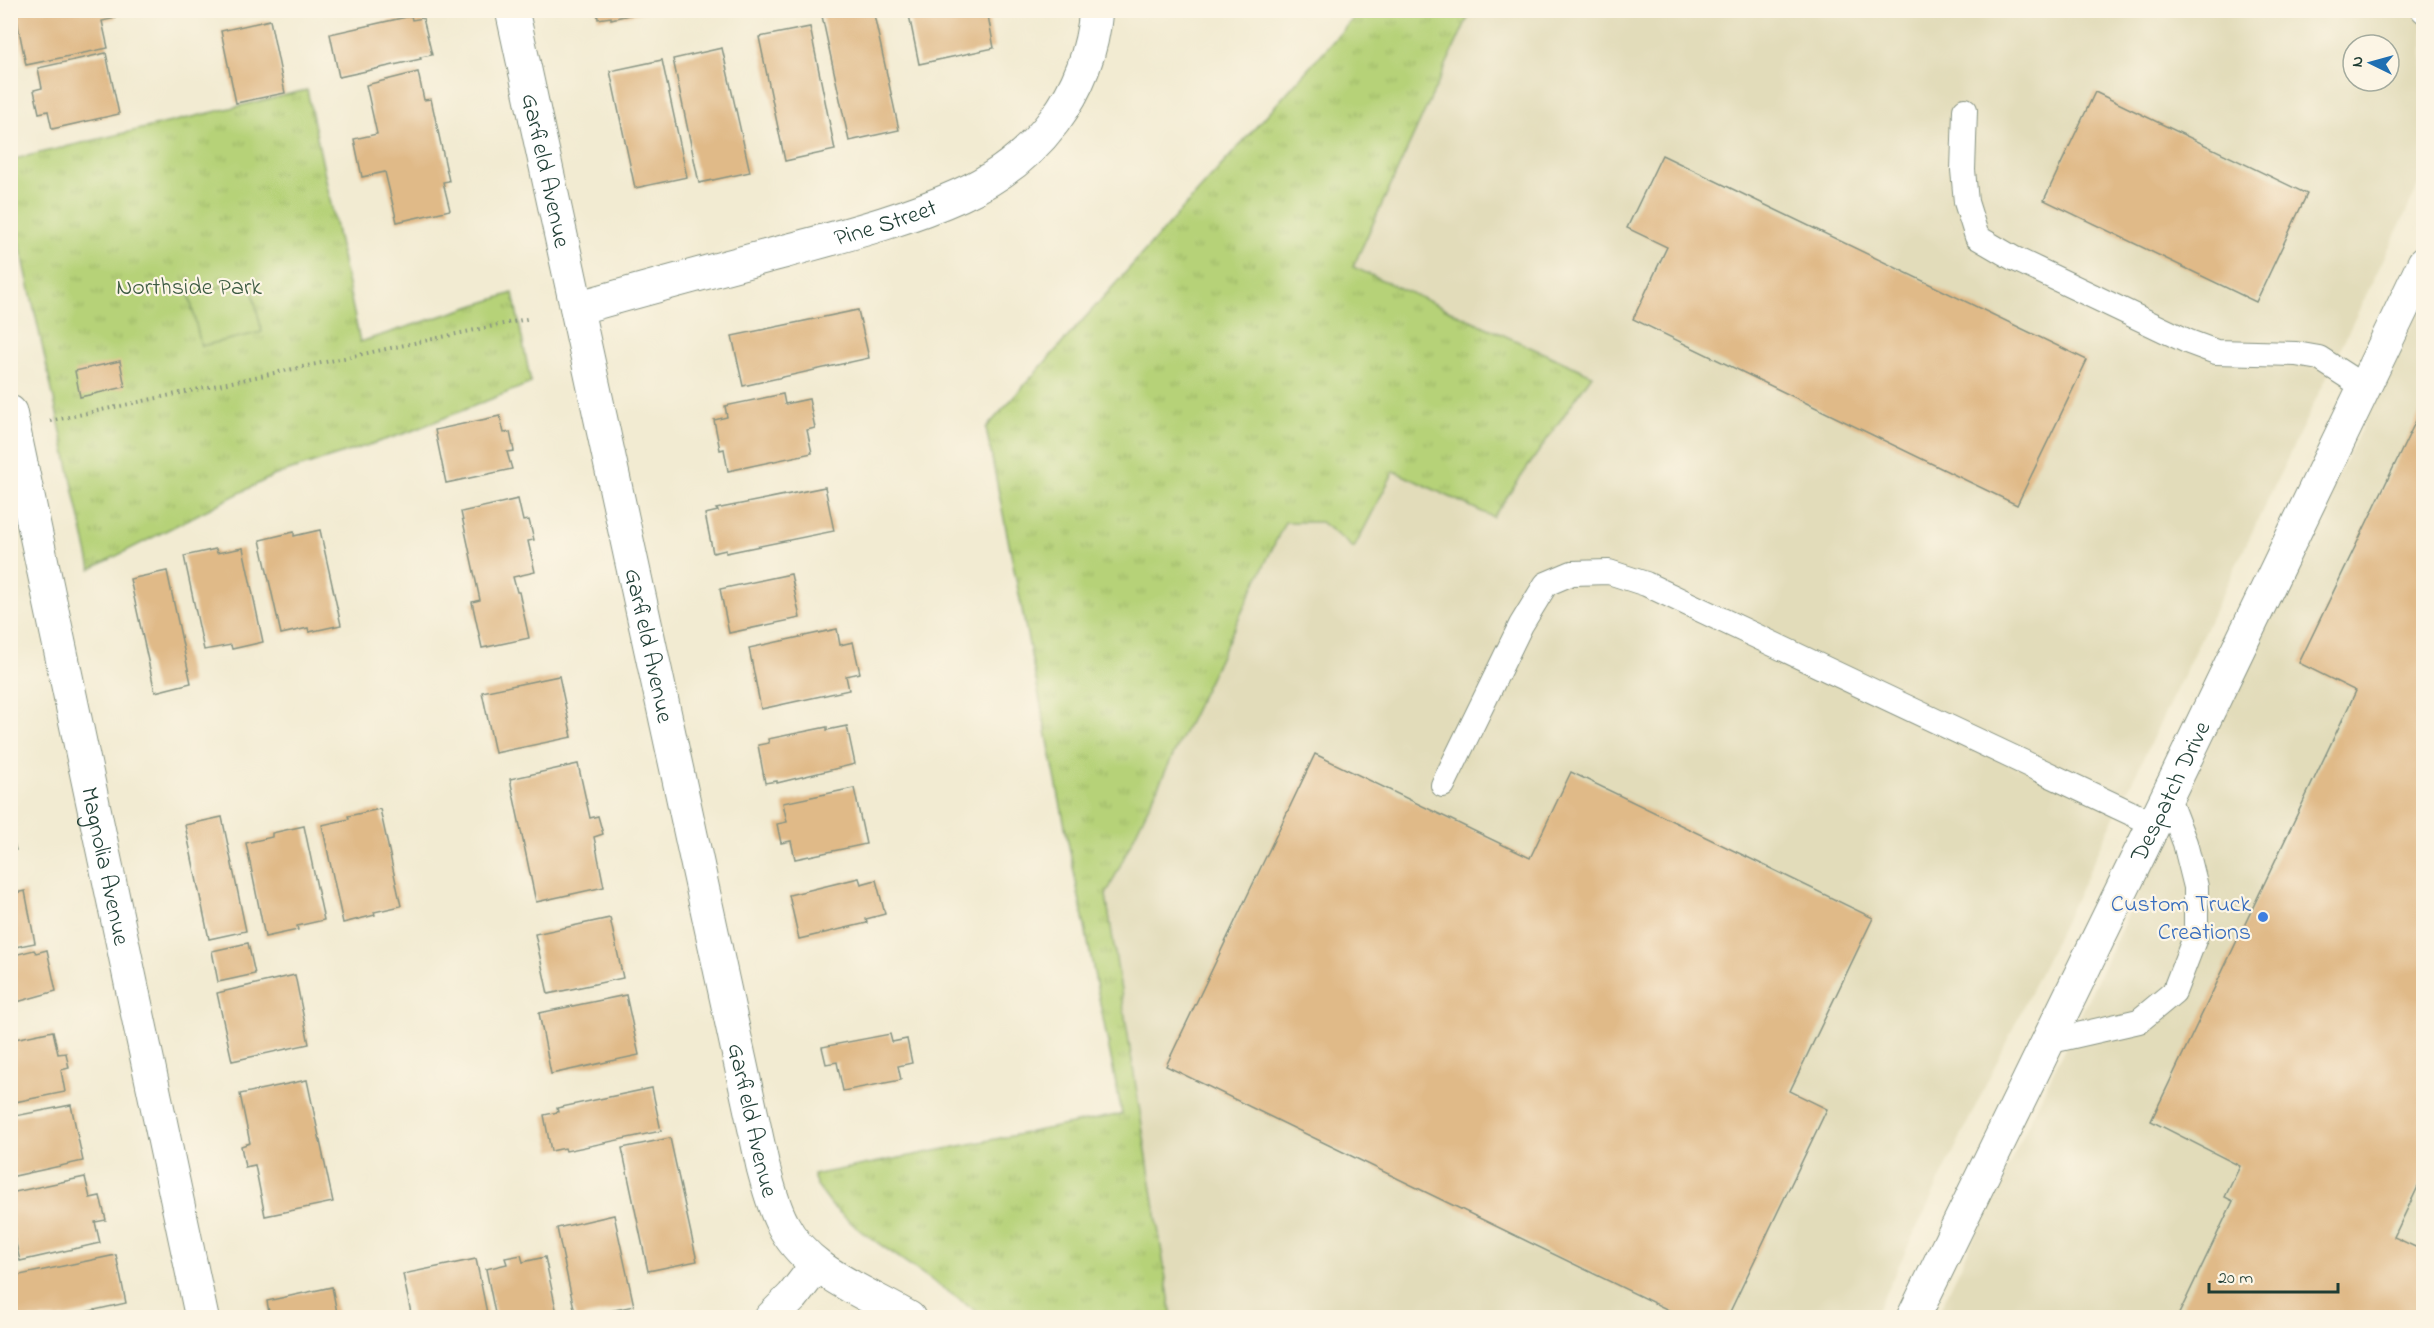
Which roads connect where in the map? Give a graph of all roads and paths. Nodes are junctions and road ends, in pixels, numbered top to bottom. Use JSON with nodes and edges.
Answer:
{"nodes":[{"id":1,"x":512,"y":10,"type":"edge"},
{"id":2,"x":1096,"y":10,"type":"edge"},
{"id":3,"x":1965,"y":110,"type":"dead end"},
{"id":4,"x":2424,"y":263,"type":"edge"},
{"id":5,"x":577,"y":308,"type":"junction"},
{"id":6,"x":531,"y":318,"type":"dead end"},
{"id":7,"x":2364,"y":387,"type":"junction"},
{"id":8,"x":10,"y":412,"type":"edge"},
{"id":9,"x":48,"y":422,"type":"dead end"},
{"id":10,"x":1443,"y":785,"type":"dead end"},
{"id":11,"x":2160,"y":810,"type":"junction"},
{"id":12,"x":2047,"y":1042,"type":"junction"},
{"id":13,"x":816,"y":1266,"type":"junction"},
{"id":14,"x":202,"y":1317,"type":"edge"},
{"id":15,"x":771,"y":1317,"type":"edge"},
{"id":16,"x":909,"y":1317,"type":"edge"},
{"id":17,"x":1912,"y":1317,"type":"edge"}],
"edges":[{"from":1,"to":5,"type":"street","name":"Garfield Avenue"},
{"from":2,"to":5,"type":"street","name":"Pine Street"},
{"from":3,"to":7,"type":"lane"},
{"from":4,"to":7,"type":"street","name":"Despatch Drive"},
{"from":5,"to":13,"type":"street","name":"Garfield Avenue"},
{"from":6,"to":9,"type":"path"},
{"from":7,"to":11,"type":"street","name":"Despatch Drive"},
{"from":8,"to":14,"type":"street","name":"Magnolia Avenue"},
{"from":10,"to":11,"type":"lane"},
{"from":11,"to":12,"type":"street","name":"Despatch Drive"},
{"from":11,"to":12,"type":"lane"},
{"from":12,"to":17,"type":"street","name":"Despatch Drive"},
{"from":13,"to":15,"type":"street"},
{"from":13,"to":16,"type":"street","name":"Garfield Avenue"}]}
